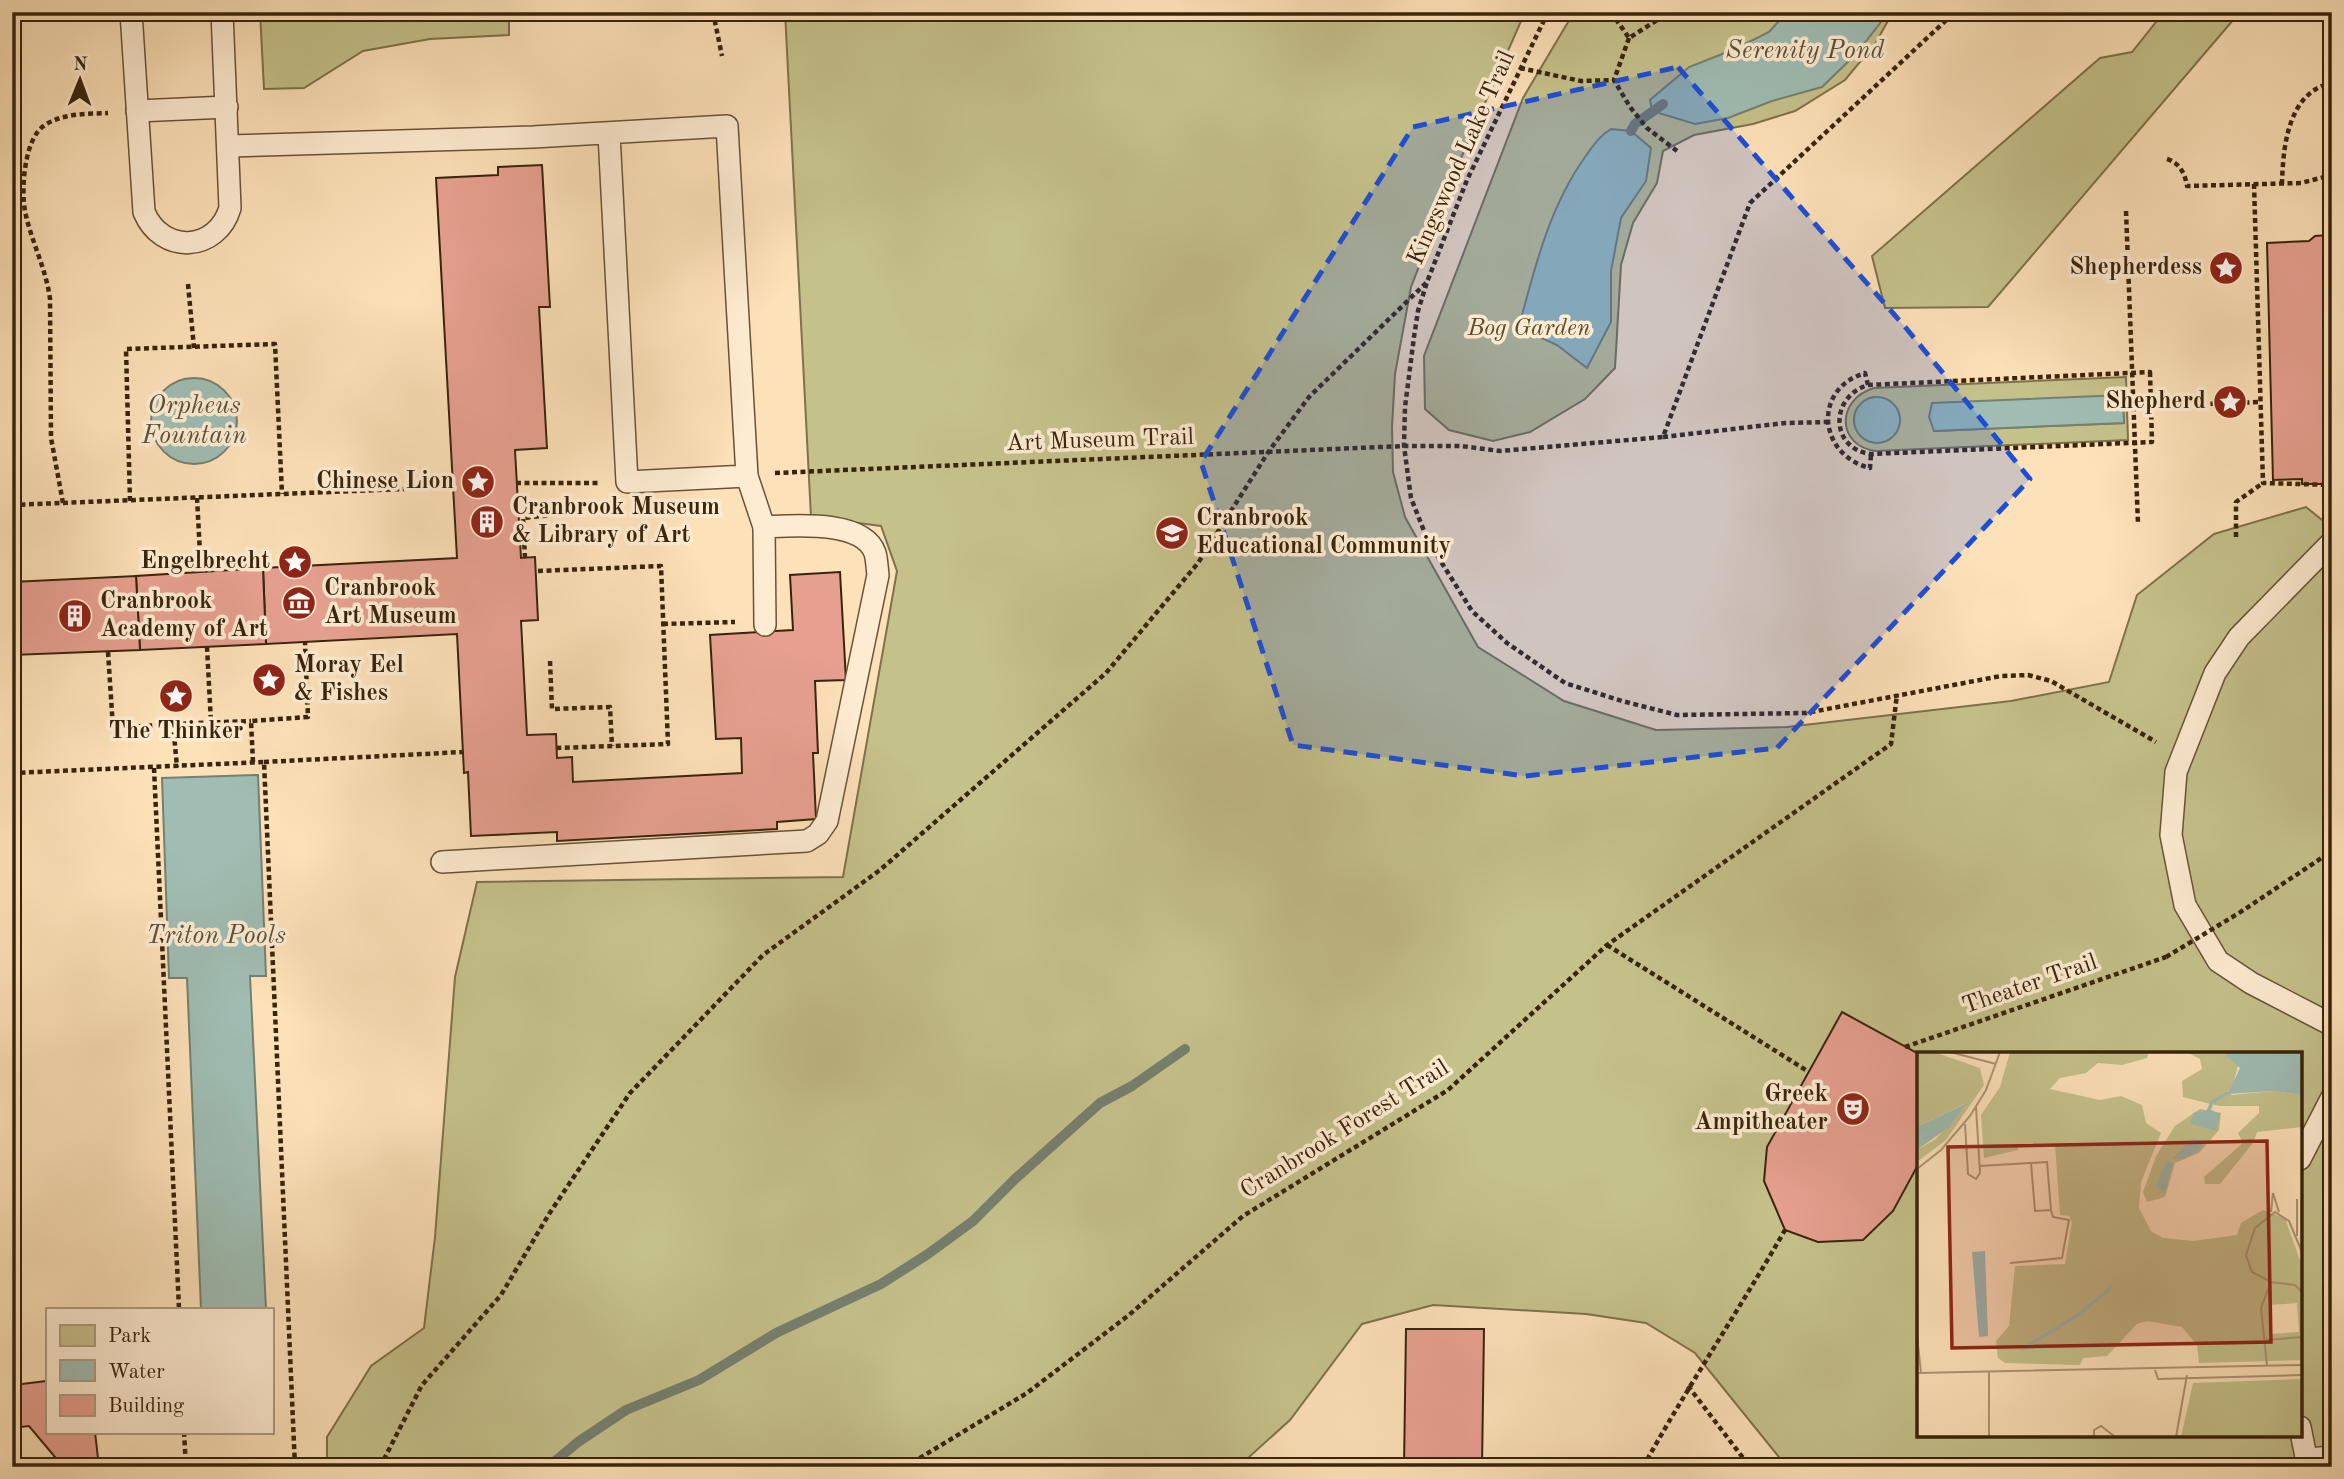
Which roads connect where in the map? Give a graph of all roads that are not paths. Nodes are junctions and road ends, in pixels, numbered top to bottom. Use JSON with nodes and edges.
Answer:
{"nodes":[{"id":1,"x":131,"y":12,"type":"edge"},
{"id":2,"x":222,"y":12,"type":"edge"},
{"id":3,"x":227,"y":107,"type":"junction"},
{"id":4,"x":137,"y":111,"type":"junction"},
{"id":5,"x":609,"y":134,"type":"junction"},
{"id":6,"x":229,"y":146,"type":"junction"},
{"id":7,"x":747,"y":476,"type":"junction"},
{"id":8,"x":764,"y":527,"type":"junction"},
{"id":9,"x":2332,"y":542,"type":"edge"},
{"id":10,"x":765,"y":623,"type":"road end"},
{"id":11,"x":442,"y":862,"type":"dead end"},
{"id":12,"x":2332,"y":1025,"type":"edge"},
{"id":13,"x":2332,"y":1097,"type":"edge"},
{"id":14,"x":2302,"y":1155,"type":"edge"},
{"id":15,"x":2302,"y":1436,"type":"edge"},
{"id":16,"x":2332,"y":1457,"type":"edge"},
{"id":17,"x":2308,"y":1463,"type":"edge"}],
"edges":[{"from":1,"to":4,"type":"lane"},
{"from":2,"to":3,"type":"lane"},
{"from":3,"to":4,"type":"lane"},
{"from":3,"to":6,"type":"lane"},
{"from":4,"to":6,"type":"lane"},
{"from":5,"to":6,"type":"lane"},
{"from":5,"to":7,"type":"lane"},
{"from":5,"to":7,"type":"lane"},
{"from":7,"to":8,"type":"lane"},
{"from":8,"to":10,"type":"lane"},
{"from":8,"to":11,"type":"lane"},
{"from":9,"to":12,"type":"lane"},
{"from":13,"to":14,"type":"lane"},
{"from":15,"to":17,"type":"lane"},
{"from":16,"to":17,"type":"lane"}]}
